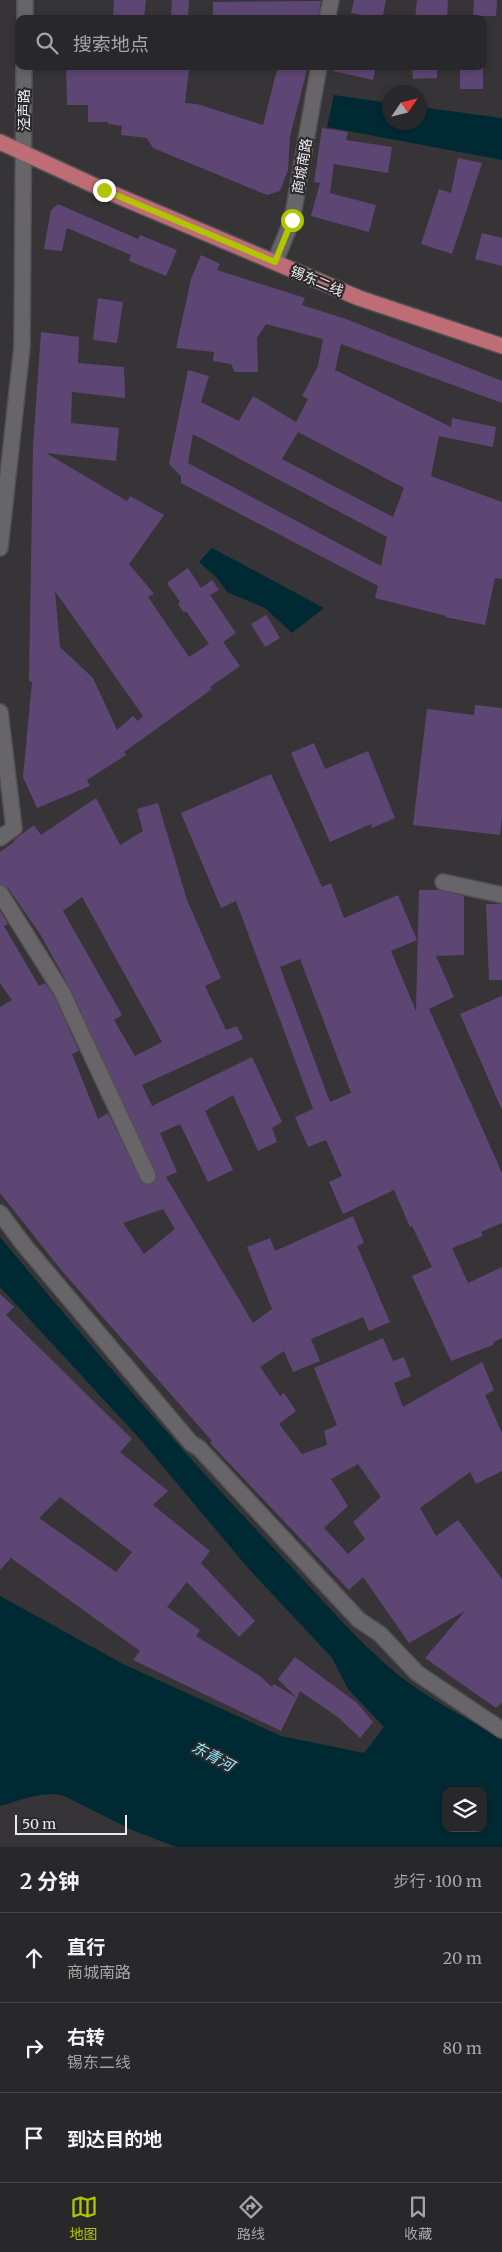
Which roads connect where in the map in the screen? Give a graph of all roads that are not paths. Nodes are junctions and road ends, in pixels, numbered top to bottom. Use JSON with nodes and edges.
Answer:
{"nodes":[{"id":1,"x":25,"y":0,"type":"edge"},
{"id":2,"x":330,"y":0,"type":"edge"},
{"id":3,"x":25,"y":15,"type":"edge"},
{"id":4,"x":328,"y":15,"type":"edge"},
{"id":5,"x":24,"y":70,"type":"edge"},
{"id":6,"x":318,"y":70,"type":"edge"},
{"id":7,"x":0,"y":142,"type":"edge"},
{"id":8,"x":24,"y":153,"type":"junction"},
{"id":9,"x":275,"y":262,"type":"junction"},
{"id":10,"x":502,"y":346,"type":"edge"},
{"id":11,"x":0,"y":548,"type":"edge"},
{"id":12,"x":0,"y":712,"type":"edge"},
{"id":13,"x":0,"y":838,"type":"edge"},
{"id":14,"x":443,"y":882,"type":"dead end"},
{"id":15,"x":0,"y":893,"type":"edge"},
{"id":16,"x":502,"y":895,"type":"edge"},
{"id":17,"x":148,"y":1176,"type":"dead end"},
{"id":18,"x":0,"y":1213,"type":"edge"},
{"id":19,"x":502,"y":1730,"type":"edge"}],
"edges":[{"from":1,"to":3,"type":"street"},
{"from":2,"to":4,"type":"street"},
{"from":5,"to":8,"type":"street","name":"泾声路"},
{"from":6,"to":9,"type":"street","name":"商城南路"},
{"from":7,"to":8,"type":"main road","name":"锡东二线"},
{"from":8,"to":9,"type":"main road","name":"锡东二线"},
{"from":8,"to":11,"type":"street","name":"泾声路"},
{"from":9,"to":10,"type":"main road","name":"锡东二线"},
{"from":12,"to":13,"type":"street"},
{"from":14,"to":16,"type":"street"},
{"from":15,"to":17,"type":"street"},
{"from":18,"to":19,"type":"street"}]}
